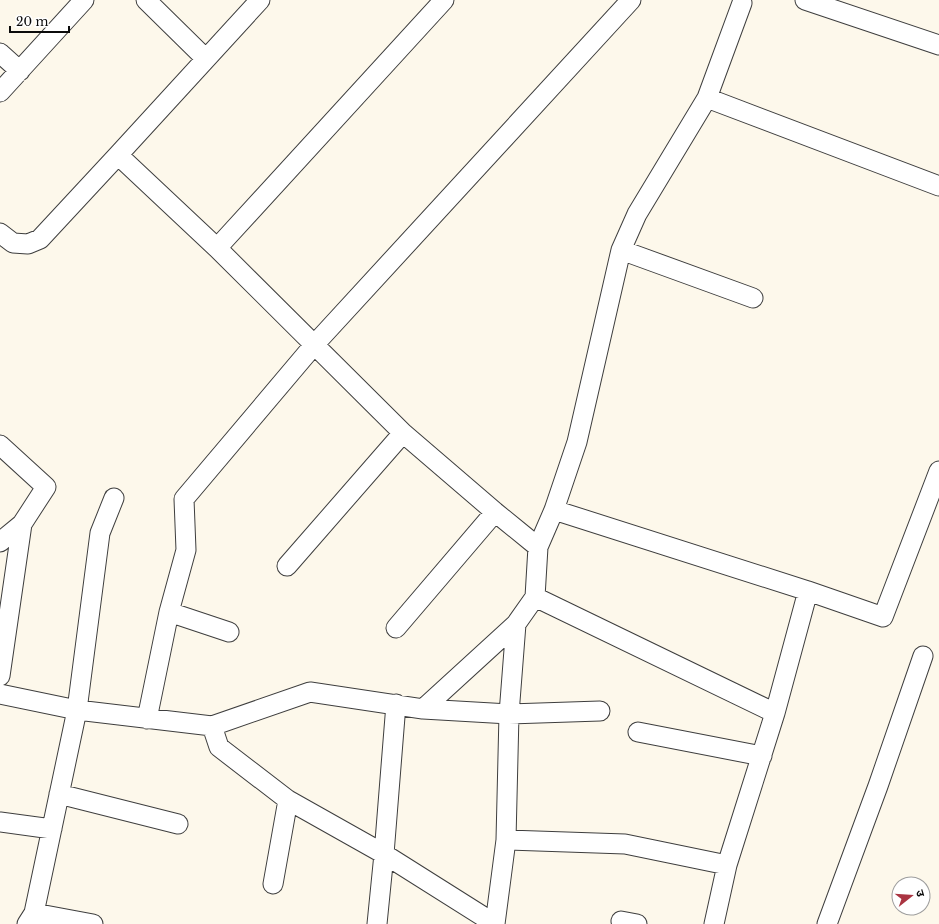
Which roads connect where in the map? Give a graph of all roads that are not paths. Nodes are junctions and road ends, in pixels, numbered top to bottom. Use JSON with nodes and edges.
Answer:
{"nodes":[{"id":1,"x":84,"y":0,"type":"edge"},
{"id":2,"x":146,"y":0,"type":"edge"},
{"id":3,"x":260,"y":0,"type":"edge"},
{"id":4,"x":444,"y":0,"type":"edge"},
{"id":5,"x":631,"y":0,"type":"edge"},
{"id":6,"x":805,"y":0,"type":"edge"},
{"id":7,"x":741,"y":1,"type":"edge"},
{"id":8,"x":939,"y":45,"type":"edge"},
{"id":9,"x":0,"y":53,"type":"edge"},
{"id":10,"x":206,"y":59,"type":"junction"},
{"id":11,"x":20,"y":71,"type":"junction"},
{"id":12,"x":0,"y":92,"type":"edge"},
{"id":13,"x":707,"y":98,"type":"junction"},
{"id":14,"x":118,"y":156,"type":"junction"},
{"id":15,"x":939,"y":186,"type":"edge"},
{"id":16,"x":0,"y":233,"type":"edge"},
{"id":17,"x":217,"y":248,"type":"junction"},
{"id":18,"x":621,"y":250,"type":"junction"},
{"id":19,"x":753,"y":298,"type":"dead end"},
{"id":20,"x":314,"y":345,"type":"junction"},
{"id":21,"x":403,"y":433,"type":"junction"},
{"id":22,"x":0,"y":446,"type":"edge"},
{"id":23,"x":937,"y":480,"type":"edge"},
{"id":24,"x":114,"y":498,"type":"dead end"},
{"id":25,"x":554,"y":510,"type":"junction"},
{"id":26,"x":495,"y":512,"type":"junction"},
{"id":27,"x":22,"y":524,"type":"junction"},
{"id":28,"x":0,"y":542,"type":"edge"},
{"id":29,"x":538,"y":546,"type":"junction"},
{"id":30,"x":287,"y":566,"type":"dead end"},
{"id":31,"x":808,"y":591,"type":"junction"},
{"id":32,"x":535,"y":597,"type":"junction"},
{"id":33,"x":169,"y":612,"type":"junction"},
{"id":34,"x":516,"y":624,"type":"junction"},
{"id":35,"x":396,"y":628,"type":"dead end"},
{"id":36,"x":228,"y":632,"type":"dead end"},
{"id":37,"x":923,"y":656,"type":"dead end"},
{"id":38,"x":0,"y":676,"type":"edge"},
{"id":39,"x":0,"y":694,"type":"edge"},
{"id":40,"x":396,"y":704,"type":"junction"},
{"id":41,"x":423,"y":708,"type":"junction"},
{"id":42,"x":77,"y":710,"type":"junction"},
{"id":43,"x":600,"y":712,"type":"dead end"},
{"id":44,"x":775,"y":713,"type":"junction"},
{"id":45,"x":509,"y":714,"type":"junction"},
{"id":46,"x":146,"y":719,"type":"junction"},
{"id":47,"x":212,"y":726,"type":"junction"},
{"id":48,"x":638,"y":732,"type":"dead end"},
{"id":49,"x":762,"y":756,"type":"junction"},
{"id":50,"x":59,"y":794,"type":"junction"},
{"id":51,"x":288,"y":800,"type":"junction"},
{"id":52,"x":0,"y":822,"type":"edge"},
{"id":53,"x":178,"y":824,"type":"dead end"},
{"id":54,"x":52,"y":829,"type":"junction"},
{"id":55,"x":506,"y":840,"type":"junction"},
{"id":56,"x":384,"y":854,"type":"junction"},
{"id":57,"x":727,"y":865,"type":"junction"},
{"id":58,"x":273,"y":884,"type":"dead end"},
{"id":59,"x":30,"y":918,"type":"edge"},
{"id":60,"x":92,"y":924,"type":"edge"},
{"id":61,"x":377,"y":924,"type":"edge"},
{"id":62,"x":714,"y":924,"type":"edge"},
{"id":63,"x":827,"y":924,"type":"edge"}],
"edges":[{"from":1,"to":11,"type":"street"},
{"from":2,"to":10,"type":"street"},
{"from":3,"to":10,"type":"street"},
{"from":4,"to":17,"type":"street"},
{"from":5,"to":20,"type":"street"},
{"from":6,"to":8,"type":"street"},
{"from":7,"to":13,"type":"street"},
{"from":9,"to":11,"type":"street"},
{"from":10,"to":14,"type":"street"},
{"from":11,"to":12,"type":"street"},
{"from":13,"to":15,"type":"street"},
{"from":13,"to":18,"type":"street"},
{"from":14,"to":16,"type":"street"},
{"from":14,"to":17,"type":"street"},
{"from":17,"to":20,"type":"street"},
{"from":18,"to":19,"type":"street"},
{"from":18,"to":25,"type":"street"},
{"from":20,"to":21,"type":"street"},
{"from":20,"to":33,"type":"street"},
{"from":21,"to":26,"type":"street"},
{"from":21,"to":30,"type":"street"},
{"from":22,"to":27,"type":"street"},
{"from":23,"to":31,"type":"street"},
{"from":24,"to":42,"type":"street"},
{"from":25,"to":29,"type":"street"},
{"from":25,"to":31,"type":"street"},
{"from":26,"to":29,"type":"street"},
{"from":26,"to":35,"type":"street"},
{"from":27,"to":28,"type":"street"},
{"from":27,"to":38,"type":"street"},
{"from":29,"to":32,"type":"street"},
{"from":31,"to":44,"type":"street"},
{"from":32,"to":34,"type":"street"},
{"from":32,"to":44,"type":"street"},
{"from":33,"to":36,"type":"street"},
{"from":33,"to":46,"type":"street"},
{"from":34,"to":41,"type":"street"},
{"from":34,"to":45,"type":"street"},
{"from":37,"to":63,"type":"street"},
{"from":39,"to":42,"type":"street"},
{"from":40,"to":41,"type":"street"},
{"from":40,"to":47,"type":"street"},
{"from":40,"to":56,"type":"street"},
{"from":41,"to":45,"type":"street"},
{"from":42,"to":46,"type":"street"},
{"from":42,"to":50,"type":"street"},
{"from":43,"to":45,"type":"street"},
{"from":44,"to":49,"type":"street"},
{"from":45,"to":55,"type":"street"},
{"from":46,"to":47,"type":"street"},
{"from":47,"to":51,"type":"street"},
{"from":48,"to":49,"type":"street"},
{"from":49,"to":57,"type":"street"},
{"from":50,"to":53,"type":"street"},
{"from":50,"to":54,"type":"street"},
{"from":51,"to":56,"type":"street"},
{"from":51,"to":58,"type":"street"},
{"from":52,"to":54,"type":"street"},
{"from":54,"to":59,"type":"street"},
{"from":55,"to":56,"type":"street"},
{"from":55,"to":57,"type":"street"},
{"from":56,"to":61,"type":"street"},
{"from":57,"to":62,"type":"street"},
{"from":59,"to":60,"type":"street"}]}
